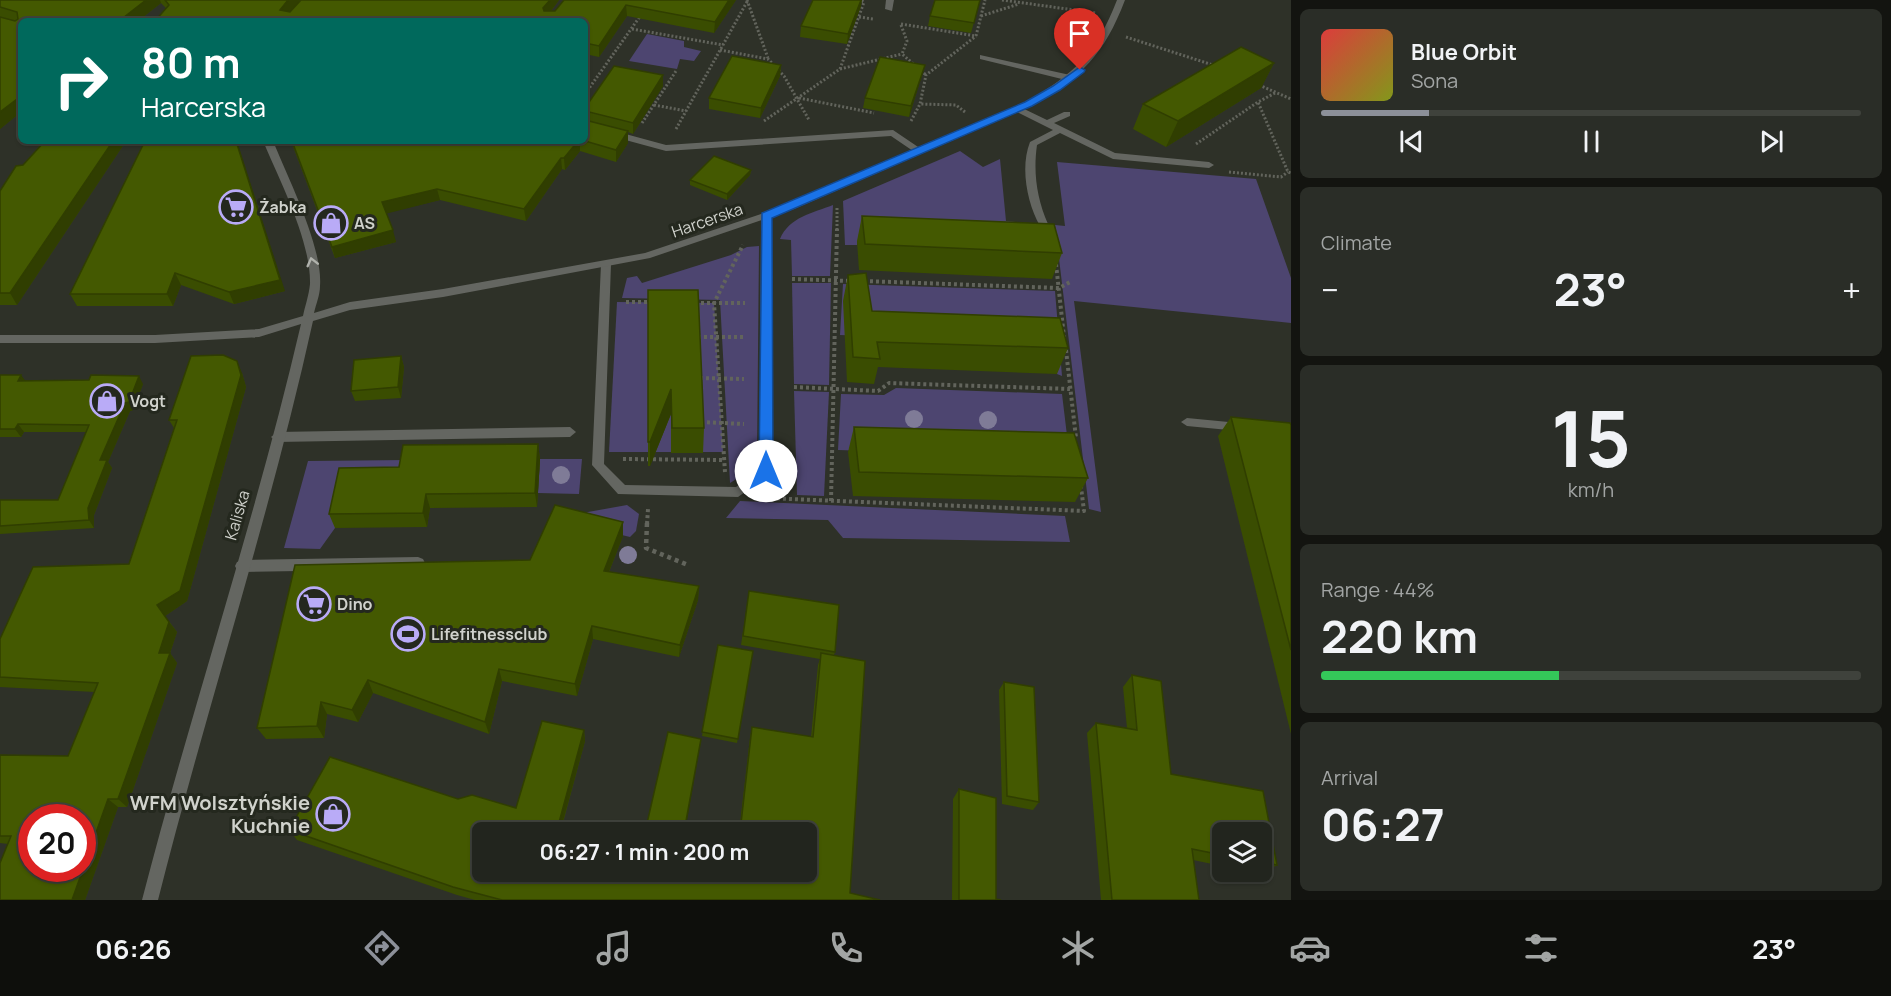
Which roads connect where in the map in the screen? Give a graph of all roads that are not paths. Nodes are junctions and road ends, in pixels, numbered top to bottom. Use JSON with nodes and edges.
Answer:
{"nodes":[{"id":1,"x":1121,"y":0,"type":"edge"},
{"id":2,"x":983,"y":57,"type":"dead end"},
{"id":3,"x":1070,"y":78,"type":"junction"},
{"id":4,"x":1018,"y":108,"type":"junction"},
{"id":5,"x":1067,"y":114,"type":"dead end"},
{"id":6,"x":1047,"y":123,"type":"junction"},
{"id":7,"x":588,"y":127,"type":"edge"},
{"id":8,"x":1060,"y":130,"type":"junction"},
{"id":9,"x":269,"y":144,"type":"edge"},
{"id":10,"x":919,"y":152,"type":"junction"},
{"id":11,"x":1209,"y":165,"type":"dead end"},
{"id":12,"x":766,"y":216,"type":"junction"},
{"id":13,"x":1043,"y":224,"type":"edge"},
{"id":14,"x":606,"y":264,"type":"junction"},
{"id":15,"x":307,"y":319,"type":"junction"},
{"id":16,"x":0,"y":339,"type":"edge"},
{"id":17,"x":1187,"y":422,"type":"dead end"},
{"id":18,"x":1256,"y":429,"type":"edge"},
{"id":19,"x":570,"y":432,"type":"dead end"},
{"id":20,"x":277,"y":437,"type":"junction"},
{"id":21,"x":429,"y":563,"type":"edge"},
{"id":22,"x":242,"y":566,"type":"junction"},
{"id":23,"x":150,"y":900,"type":"edge"}],
"edges":[{"from":1,"to":3,"type":"street","name":"Harcerska"},
{"from":2,"to":3,"type":"street"},
{"from":3,"to":4,"type":"street","name":"Harcerska"},
{"from":4,"to":6,"type":"street"},
{"from":4,"to":10,"type":"street","name":"Harcerska"},
{"from":5,"to":6,"type":"street"},
{"from":6,"to":8,"type":"street"},
{"from":7,"to":10,"type":"street"},
{"from":8,"to":11,"type":"street"},
{"from":8,"to":13,"type":"street"},
{"from":15,"to":9,"type":"street","name":"Kaliska","one_way":true},
{"from":10,"to":12,"type":"street","name":"Harcerska"},
{"from":12,"to":14,"type":"street","name":"Harcerska"},
{"from":12,"to":14,"type":"street"},
{"from":14,"to":15,"type":"street","name":"Harcerska"},
{"from":15,"to":16,"type":"street","name":"Harcerska"},
{"from":15,"to":20,"type":"street","name":"Kaliska"},
{"from":17,"to":18,"type":"street"},
{"from":19,"to":20,"type":"street"},
{"from":20,"to":22,"type":"street","name":"Kaliska"},
{"from":21,"to":22,"type":"street"},
{"from":22,"to":23,"type":"street","name":"Kaliska"}]}
